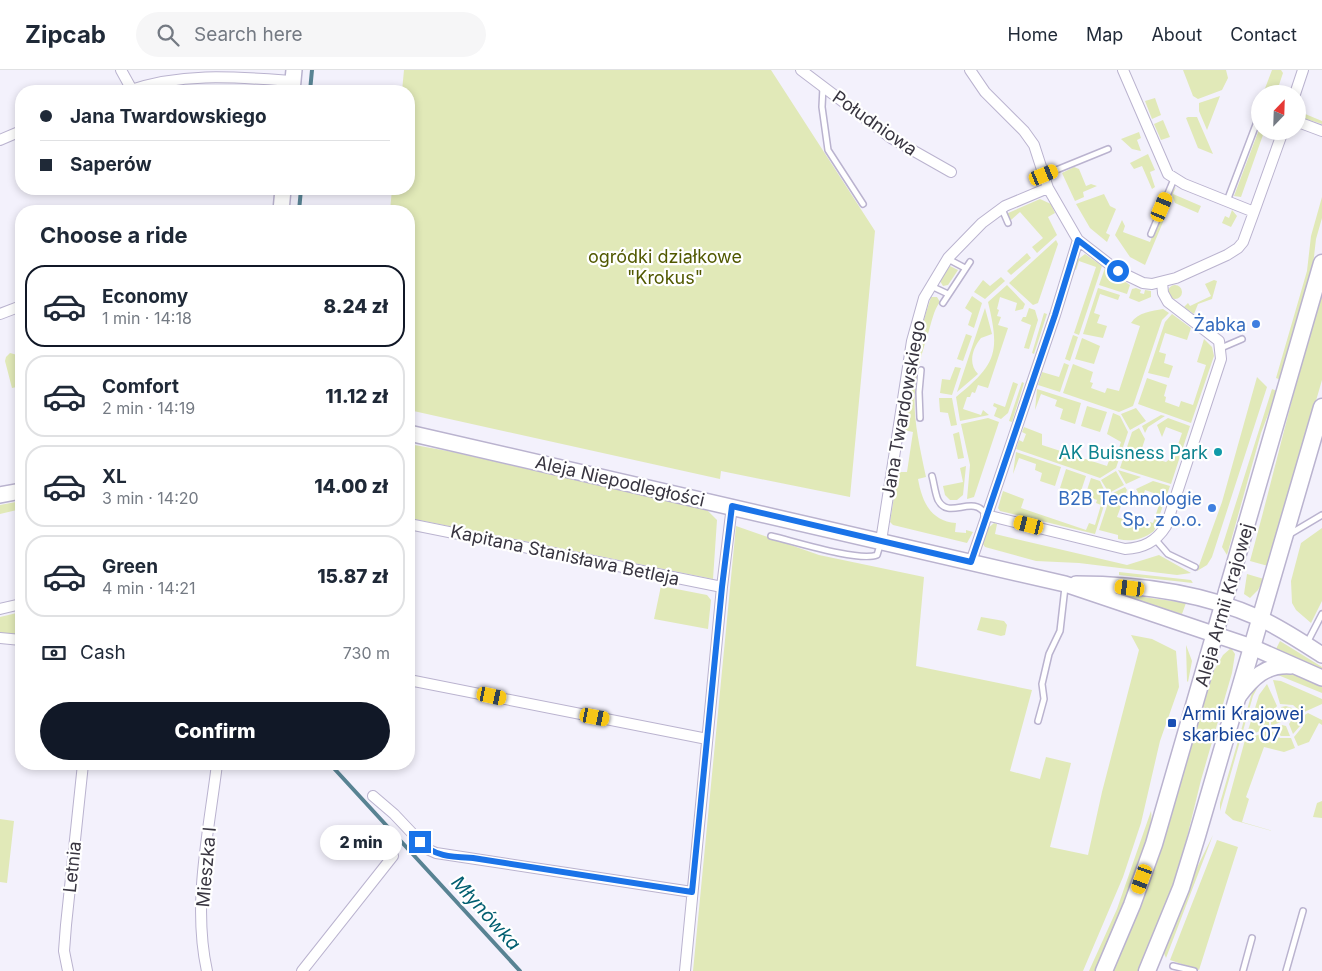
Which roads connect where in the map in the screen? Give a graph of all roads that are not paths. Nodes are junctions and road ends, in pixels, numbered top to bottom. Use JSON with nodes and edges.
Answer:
{"nodes":[{"id":1,"x":121,"y":70,"type":"edge"},
{"id":2,"x":801,"y":70,"type":"edge"},
{"id":3,"x":970,"y":70,"type":"edge"},
{"id":4,"x":1123,"y":70,"type":"edge"},
{"id":5,"x":1303,"y":70,"type":"edge"},
{"id":6,"x":293,"y":81,"type":"edge"},
{"id":7,"x":127,"y":85,"type":"edge"},
{"id":8,"x":150,"y":85,"type":"edge"},
{"id":9,"x":1298,"y":85,"type":"edge"},
{"id":10,"x":823,"y":86,"type":"junction"},
{"id":11,"x":1306,"y":125,"type":"edge"},
{"id":12,"x":1322,"y":130,"type":"edge"},
{"id":13,"x":15,"y":134,"type":"edge"},
{"id":14,"x":1251,"y":138,"type":"edge"},
{"id":15,"x":0,"y":140,"type":"edge"},
{"id":16,"x":1280,"y":140,"type":"edge"},
{"id":17,"x":1108,"y":149,"type":"dead end"},
{"id":18,"x":950,"y":172,"type":"dead end"},
{"id":19,"x":1044,"y":175,"type":"junction"},
{"id":20,"x":1174,"y":179,"type":"junction"},
{"id":21,"x":1048,"y":188,"type":"junction"},
{"id":22,"x":1227,"y":201,"type":"junction"},
{"id":23,"x":863,"y":204,"type":"dead end"},
{"id":24,"x":1002,"y":208,"type":"junction"},
{"id":25,"x":1254,"y":212,"type":"junction"},
{"id":26,"x":1008,"y":222,"type":"dead end"},
{"id":27,"x":1151,"y":234,"type":"dead end"},
{"id":28,"x":1078,"y":240,"type":"junction"},
{"id":29,"x":948,"y":258,"type":"junction"},
{"id":30,"x":970,"y":262,"type":"dead end"},
{"id":31,"x":1322,"y":263,"type":"edge"},
{"id":32,"x":965,"y":268,"type":"junction"},
{"id":33,"x":1162,"y":282,"type":"junction"},
{"id":34,"x":931,"y":286,"type":"junction"},
{"id":35,"x":948,"y":294,"type":"junction"},
{"id":36,"x":943,"y":303,"type":"dead end"},
{"id":37,"x":15,"y":308,"type":"edge"},
{"id":38,"x":0,"y":314,"type":"edge"},
{"id":39,"x":1242,"y":339,"type":"dead end"},
{"id":40,"x":1221,"y":348,"type":"junction"},
{"id":41,"x":921,"y":370,"type":"dead end"},
{"id":42,"x":1322,"y":407,"type":"edge"},
{"id":43,"x":920,"y":418,"type":"dead end"},
{"id":44,"x":415,"y":434,"type":"edge"},
{"id":45,"x":932,"y":476,"type":"dead end"},
{"id":46,"x":15,"y":492,"type":"edge"},
{"id":47,"x":0,"y":496,"type":"edge"},
{"id":48,"x":732,"y":506,"type":"junction"},
{"id":49,"x":986,"y":515,"type":"junction"},
{"id":50,"x":1322,"y":515,"type":"edge"},
{"id":51,"x":415,"y":525,"type":"edge"},
{"id":52,"x":771,"y":536,"type":"dead end"},
{"id":53,"x":1154,"y":539,"type":"junction"},
{"id":54,"x":881,"y":541,"type":"junction"},
{"id":55,"x":1283,"y":542,"type":"junction"},
{"id":56,"x":971,"y":562,"type":"junction"},
{"id":57,"x":1196,"y":567,"type":"dead end"},
{"id":58,"x":1065,"y":584,"type":"junction"},
{"id":59,"x":722,"y":587,"type":"junction"},
{"id":60,"x":15,"y":605,"type":"edge"},
{"id":61,"x":1224,"y":606,"type":"junction"},
{"id":62,"x":0,"y":609,"type":"edge"},
{"id":63,"x":1322,"y":614,"type":"edge"},
{"id":64,"x":1260,"y":618,"type":"junction"},
{"id":65,"x":1215,"y":636,"type":"junction"},
{"id":66,"x":0,"y":638,"type":"edge"},
{"id":67,"x":15,"y":639,"type":"edge"},
{"id":68,"x":1306,"y":645,"type":"junction"},
{"id":69,"x":1252,"y":647,"type":"junction"},
{"id":70,"x":1322,"y":655,"type":"edge"},
{"id":71,"x":1304,"y":670,"type":"junction"},
{"id":72,"x":1322,"y":678,"type":"edge"},
{"id":73,"x":415,"y":681,"type":"edge"},
{"id":74,"x":1238,"y":698,"type":"junction"},
{"id":75,"x":1038,"y":721,"type":"dead end"},
{"id":76,"x":707,"y":739,"type":"junction"},
{"id":77,"x":82,"y":770,"type":"edge"},
{"id":78,"x":216,"y":770,"type":"edge"},
{"id":79,"x":373,"y":796,"type":"dead end"},
{"id":80,"x":393,"y":856,"type":"dead end"},
{"id":81,"x":692,"y":892,"type":"junction"},
{"id":82,"x":1303,"y":911,"type":"dead end"},
{"id":83,"x":1252,"y":938,"type":"dead end"},
{"id":84,"x":1173,"y":966,"type":"dead end"},
{"id":85,"x":68,"y":971,"type":"edge"},
{"id":86,"x":207,"y":971,"type":"edge"},
{"id":87,"x":302,"y":971,"type":"edge"},
{"id":88,"x":685,"y":971,"type":"edge"},
{"id":89,"x":1104,"y":971,"type":"edge"},
{"id":90,"x":1147,"y":971,"type":"edge"},
{"id":91,"x":1194,"y":971,"type":"edge"},
{"id":92,"x":1243,"y":971,"type":"edge"},
{"id":93,"x":1286,"y":971,"type":"edge"}],
"edges":[{"from":1,"to":7,"type":"street"},
{"from":2,"to":10,"type":"street","name":"Południowa"},
{"from":3,"to":19,"type":"street"},
{"from":4,"to":20,"type":"street"},
{"from":5,"to":9,"type":"street"},
{"from":6,"to":8,"type":"street"},
{"from":10,"to":18,"type":"street","name":"Południowa"},
{"from":10,"to":23,"type":"lane"},
{"from":11,"to":12,"type":"street"},
{"from":13,"to":15,"type":"street"},
{"from":14,"to":22,"type":"lane"},
{"from":16,"to":25,"type":"street"},
{"from":17,"to":19,"type":"lane"},
{"from":19,"to":21,"type":"street"},
{"from":20,"to":22,"type":"street"},
{"from":20,"to":27,"type":"lane"},
{"from":21,"to":24,"type":"street","name":"Jana Twardowskiego"},
{"from":21,"to":28,"type":"street"},
{"from":22,"to":25,"type":"street"},
{"from":24,"to":26,"type":"lane"},
{"from":24,"to":29,"type":"street","name":"Jana Twardowskiego"},
{"from":25,"to":33,"type":"street"},
{"from":28,"to":33,"type":"street"},
{"from":28,"to":49,"type":"street"},
{"from":29,"to":32,"type":"lane"},
{"from":29,"to":34,"type":"street","name":"Jana Twardowskiego"},
{"from":30,"to":32,"type":"lane"},
{"from":31,"to":61,"type":"main road","name":"Aleja Armii Krajowej"},
{"from":32,"to":35,"type":"lane"},
{"from":33,"to":40,"type":"street"},
{"from":34,"to":35,"type":"lane"},
{"from":34,"to":54,"type":"street","name":"Jana Twardowskiego"},
{"from":35,"to":36,"type":"lane"},
{"from":37,"to":38,"type":"street"},
{"from":39,"to":40,"type":"lane"},
{"from":40,"to":53,"type":"street"},
{"from":41,"to":43,"type":"lane"},
{"from":42,"to":55,"type":"main road"},
{"from":44,"to":48,"type":"street","name":"Aleja Niepodległości"},
{"from":45,"to":49,"type":"lane"},
{"from":46,"to":47,"type":"street"},
{"from":48,"to":54,"type":"street","name":"Aleja Niepodległości"},
{"from":48,"to":59,"type":"street"},
{"from":49,"to":53,"type":"street"},
{"from":49,"to":56,"type":"street"},
{"from":50,"to":55,"type":"lane"},
{"from":51,"to":59,"type":"street","name":"Kapitana Stanisława Betleja"},
{"from":52,"to":54,"type":"lane"},
{"from":53,"to":57,"type":"lane"},
{"from":54,"to":56,"type":"street","name":"Aleja Niepodległości"},
{"from":55,"to":64,"type":"main road"},
{"from":56,"to":58,"type":"street","name":"Aleja Niepodległości"},
{"from":58,"to":61,"type":"street","name":"Aleja Niepodległości"},
{"from":58,"to":65,"type":"street","name":"Aleja Niepodległości"},
{"from":58,"to":75,"type":"lane"},
{"from":59,"to":76,"type":"street"},
{"from":60,"to":62,"type":"street"},
{"from":61,"to":64,"type":"street","name":"Aleja Niepodległości"},
{"from":61,"to":65,"type":"main road","name":"Aleja Armii Krajowej"},
{"from":63,"to":68,"type":"lane"},
{"from":64,"to":68,"type":"street","name":"Aleja Niepodległości"},
{"from":64,"to":69,"type":"main road"},
{"from":65,"to":69,"type":"street","name":"Aleja Niepodległości"},
{"from":65,"to":89,"type":"main road","name":"Aleja Armii Krajowej"},
{"from":66,"to":67,"type":"street"},
{"from":68,"to":70,"type":"street","name":"Aleja Niepodległości"},
{"from":69,"to":71,"type":"street","name":"Aleja Niepodległości"},
{"from":69,"to":74,"type":"main road"},
{"from":71,"to":72,"type":"street","name":"Aleja Niepodległości"},
{"from":71,"to":74,"type":"street"},
{"from":73,"to":76,"type":"street"},
{"from":74,"to":90,"type":"main road"},
{"from":76,"to":81,"type":"street"},
{"from":77,"to":85,"type":"street","name":"Letnia"},
{"from":78,"to":86,"type":"street","name":"Mieszka I"},
{"from":79,"to":81,"type":"street"},
{"from":80,"to":87,"type":"street"},
{"from":81,"to":88,"type":"street"},
{"from":82,"to":93,"type":"lane"},
{"from":83,"to":92,"type":"lane"},
{"from":84,"to":91,"type":"lane"}]}
